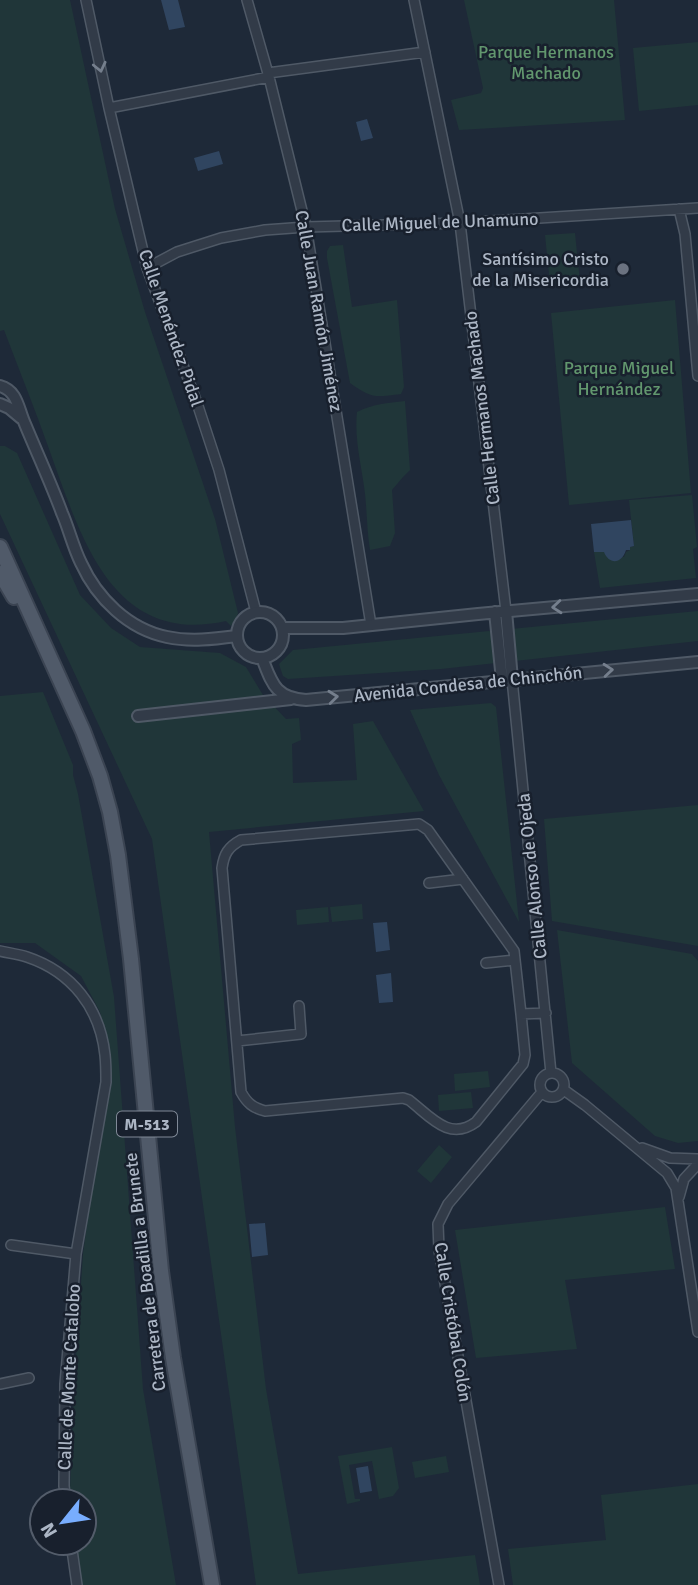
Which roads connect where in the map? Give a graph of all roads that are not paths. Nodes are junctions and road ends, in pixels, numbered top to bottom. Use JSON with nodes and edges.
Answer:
{"nodes":[{"id":1,"x":86,"y":0,"type":"edge"},
{"id":2,"x":247,"y":0,"type":"edge"},
{"id":3,"x":414,"y":0,"type":"edge"},
{"id":4,"x":425,"y":52,"type":"junction"},
{"id":5,"x":269,"y":75,"type":"junction"},
{"id":6,"x":109,"y":108,"type":"junction"},
{"id":7,"x":698,"y":208,"type":"edge"},
{"id":8,"x":679,"y":209,"type":"junction"},
{"id":9,"x":460,"y":223,"type":"junction"},
{"id":10,"x":306,"y":227,"type":"junction"},
{"id":11,"x":147,"y":268,"type":"junction"},
{"id":12,"x":698,"y":376,"type":"edge"},
{"id":13,"x":0,"y":386,"type":"edge"},
{"id":14,"x":0,"y":404,"type":"edge"},
{"id":15,"x":22,"y":419,"type":"junction"},
{"id":16,"x":0,"y":547,"type":"edge"},
{"id":17,"x":0,"y":573,"type":"edge"},
{"id":18,"x":698,"y":594,"type":"edge"},
{"id":19,"x":256,"y":612,"type":"junction"},
{"id":20,"x":500,"y":612,"type":"junction"},
{"id":21,"x":370,"y":625,"type":"junction"},
{"id":22,"x":282,"y":628,"type":"junction"},
{"id":23,"x":237,"y":636,"type":"junction"},
{"id":24,"x":262,"y":657,"type":"junction"},
{"id":25,"x":698,"y":662,"type":"edge"},
{"id":26,"x":56,"y":671,"type":"junction"},
{"id":27,"x":507,"y":680,"type":"junction"},
{"id":28,"x":291,"y":699,"type":"junction"},
{"id":29,"x":138,"y":716,"type":"dead end"},
{"id":30,"x":463,"y":879,"type":"junction"},
{"id":31,"x":429,"y":883,"type":"dead end"},
{"id":32,"x":0,"y":951,"type":"edge"},
{"id":33,"x":515,"y":960,"type":"junction"},
{"id":34,"x":486,"y":963,"type":"dead end"},
{"id":35,"x":299,"y":1006,"type":"dead end"},
{"id":36,"x":546,"y":1013,"type":"junction"},
{"id":37,"x":521,"y":1014,"type":"junction"},
{"id":38,"x":237,"y":1041,"type":"junction"},
{"id":39,"x":551,"y":1073,"type":"junction"},
{"id":40,"x":564,"y":1090,"type":"junction"},
{"id":41,"x":542,"y":1092,"type":"junction"},
{"id":42,"x":637,"y":1146,"type":"junction"},
{"id":43,"x":685,"y":1159,"type":"junction"},
{"id":44,"x":697,"y":1163,"type":"edge"},
{"id":45,"x":668,"y":1174,"type":"junction"},
{"id":46,"x":678,"y":1206,"type":"junction"},
{"id":47,"x":11,"y":1245,"type":"dead end"},
{"id":48,"x":76,"y":1254,"type":"junction"},
{"id":49,"x":698,"y":1332,"type":"edge"},
{"id":50,"x":29,"y":1378,"type":"dead end"},
{"id":51,"x":0,"y":1384,"type":"edge"},
{"id":52,"x":64,"y":1487,"type":"edge"},
{"id":53,"x":73,"y":1557,"type":"edge"},
{"id":54,"x":77,"y":1585,"type":"edge"},
{"id":55,"x":212,"y":1585,"type":"edge"},
{"id":56,"x":499,"y":1585,"type":"edge"}],
"edges":[{"from":1,"to":6,"type":"street","name":"Calle Menéndez Pidal","one_way":true},
{"from":2,"to":5,"type":"street","name":"Calle Juan Ramón Jiménez"},
{"from":3,"to":4,"type":"street","name":"Calle Hermanos Machado"},
{"from":4,"to":5,"type":"street"},
{"from":4,"to":9,"type":"street","name":"Calle Hermanos Machado"},
{"from":5,"to":6,"type":"street"},
{"from":5,"to":10,"type":"street","name":"Calle Juan Ramón Jiménez"},
{"from":6,"to":11,"type":"street","name":"Calle Menéndez Pidal"},
{"from":7,"to":8,"type":"street","name":"Calle Miguel de Unamuno"},
{"from":8,"to":9,"type":"street","name":"Calle Miguel de Unamuno"},
{"from":8,"to":12,"type":"street"},
{"from":9,"to":10,"type":"street","name":"Calle Miguel de Unamuno"},
{"from":9,"to":20,"type":"street","name":"Calle Hermanos Machado"},
{"from":10,"to":11,"type":"street","name":"Calle Miguel de Unamuno"},
{"from":10,"to":21,"type":"street","name":"Calle Juan Ramón Jiménez"},
{"from":11,"to":19,"type":"street","name":"Calle Menéndez Pidal"},
{"from":13,"to":15,"type":"street"},
{"from":14,"to":15,"type":"street"},
{"from":15,"to":23,"type":"street"},
{"from":16,"to":26,"type":"main road","name":"Carretera de Boadilla a Brunete","number":"M-513"},
{"from":17,"to":26,"type":"main road","name":"Carretera de Boadilla a Brunete","number":"M-513"},
{"from":18,"to":20,"type":"street","one_way":true},
{"from":19,"to":22,"type":"street"},
{"from":19,"to":23,"type":"street"},
{"from":20,"to":21,"type":"street"},
{"from":20,"to":27,"type":"street"},
{"from":21,"to":22,"type":"street"},
{"from":22,"to":24,"type":"street"},
{"from":23,"to":24,"type":"street"},
{"from":24,"to":28,"type":"street"},
{"from":27,"to":25,"type":"street","name":"Avenida Condesa de Chinchón","one_way":true},
{"from":26,"to":55,"type":"main road","name":"Carretera de Boadilla a Brunete","number":"M-513"},
{"from":28,"to":27,"type":"street","name":"Avenida Condesa de Chinchón","one_way":true},
{"from":27,"to":36,"type":"street","name":"Calle Alonso de Ojeda"},
{"from":28,"to":29,"type":"street","name":"Avenida Condesa de Chinchón"},
{"from":30,"to":31,"type":"street"},
{"from":30,"to":33,"type":"street"},
{"from":30,"to":38,"type":"street"},
{"from":32,"to":48,"type":"street","name":"Calle de Monte Catalobo"},
{"from":33,"to":34,"type":"street"},
{"from":33,"to":37,"type":"street"},
{"from":35,"to":38,"type":"street"},
{"from":36,"to":37,"type":"street"},
{"from":36,"to":39,"type":"street","name":"Calle Alonso de Ojeda"},
{"from":37,"to":38,"type":"street"},
{"from":39,"to":40,"type":"street"},
{"from":39,"to":41,"type":"street"},
{"from":40,"to":41,"type":"street"},
{"from":40,"to":42,"type":"street"},
{"from":41,"to":56,"type":"street","name":"Calle Cristóbal Colón"},
{"from":42,"to":43,"type":"street"},
{"from":42,"to":45,"type":"street"},
{"from":43,"to":44,"type":"street"},
{"from":43,"to":45,"type":"street"},
{"from":44,"to":45,"type":"street"},
{"from":44,"to":46,"type":"street"},
{"from":45,"to":46,"type":"street"},
{"from":46,"to":49,"type":"street"},
{"from":47,"to":48,"type":"street"},
{"from":48,"to":52,"type":"street","name":"Calle de Monte Catalobo"},
{"from":50,"to":51,"type":"street"},
{"from":53,"to":54,"type":"street"}]}
